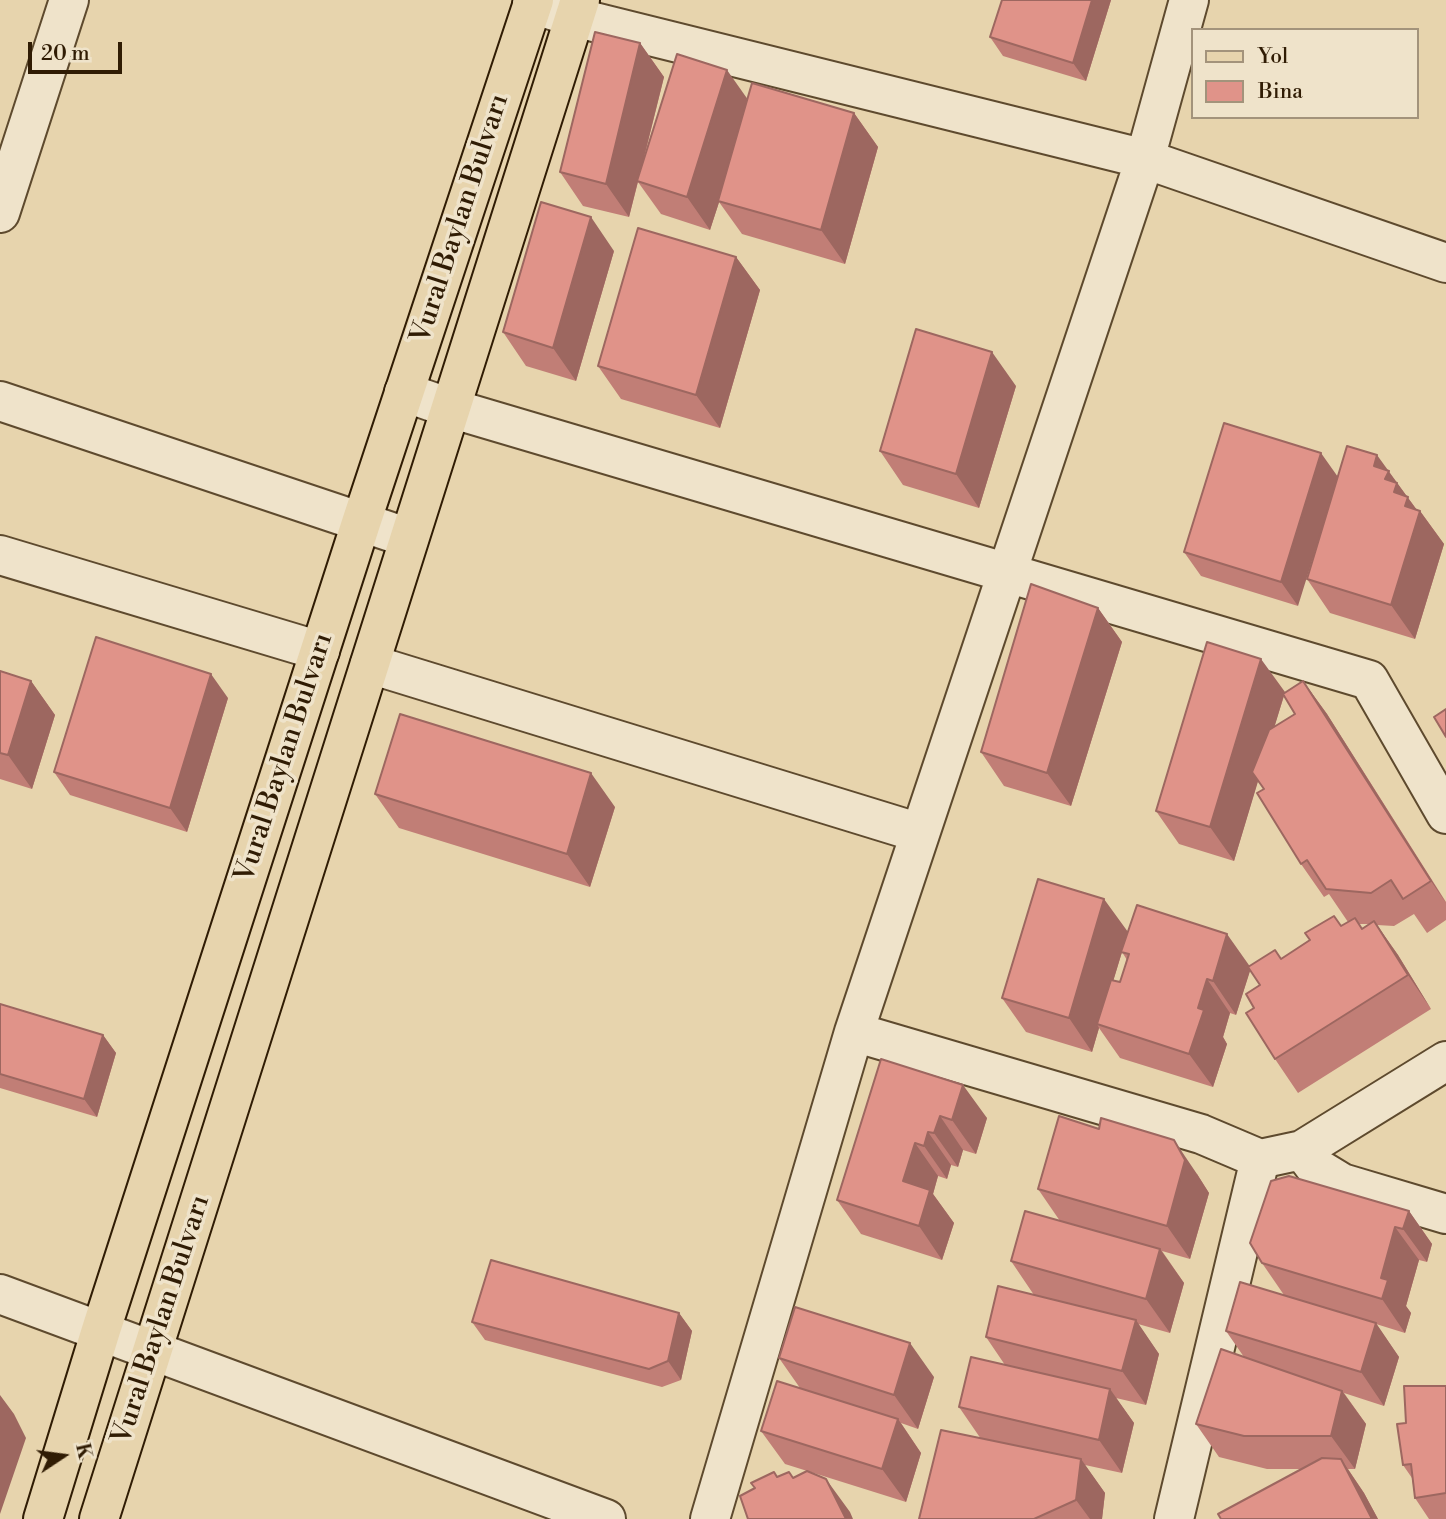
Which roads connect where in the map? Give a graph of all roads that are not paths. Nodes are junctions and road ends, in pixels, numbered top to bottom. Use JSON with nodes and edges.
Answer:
{"nodes":[{"id":1,"x":69,"y":0,"type":"edge"},
{"id":2,"x":1189,"y":0,"type":"edge"},
{"id":3,"x":533,"y":2,"type":"edge"},
{"id":4,"x":577,"y":8,"type":"edge"},
{"id":5,"x":1145,"y":159,"type":"junction"},
{"id":6,"x":0,"y":213,"type":"edge"},
{"id":7,"x":1446,"y":263,"type":"edge"},
{"id":8,"x":404,"y":392,"type":"junction"},
{"id":9,"x":0,"y":401,"type":"edge"},
{"id":10,"x":450,"y":408,"type":"junction"},
{"id":11,"x":361,"y":523,"type":"junction"},
{"id":12,"x":409,"y":538,"type":"junction"},
{"id":13,"x":0,"y":555,"type":"edge"},
{"id":14,"x":1006,"y":573,"type":"junction"},
{"id":15,"x":320,"y":651,"type":"junction"},
{"id":16,"x":370,"y":664,"type":"junction"},
{"id":17,"x":1446,"y":814,"type":"edge"},
{"id":18,"x":920,"y":833,"type":"junction"},
{"id":19,"x":854,"y":1032,"type":"junction"},
{"id":20,"x":1446,"y":1061,"type":"edge"},
{"id":21,"x":1302,"y":1150,"type":"junction"},
{"id":22,"x":1260,"y":1159,"type":"junction"},
{"id":23,"x":1446,"y":1214,"type":"edge"},
{"id":24,"x":0,"y":1294,"type":"edge"},
{"id":25,"x":101,"y":1330,"type":"junction"},
{"id":26,"x":153,"y":1349,"type":"junction"},
{"id":27,"x":43,"y":1519,"type":"edge"},
{"id":28,"x":99,"y":1519,"type":"edge"},
{"id":29,"x":606,"y":1519,"type":"edge"},
{"id":30,"x":710,"y":1519,"type":"edge"},
{"id":31,"x":1174,"y":1519,"type":"edge"}],
"edges":[{"from":1,"to":6,"type":"street"},
{"from":2,"to":5,"type":"street"},
{"from":3,"to":4,"type":"street"},
{"from":3,"to":8,"type":"main road","name":"Vural Baylan Bulvarı"},
{"from":4,"to":5,"type":"street"},
{"from":4,"to":10,"type":"main road","name":"Vural Baylan Bulvarı"},
{"from":5,"to":7,"type":"street"},
{"from":5,"to":14,"type":"street"},
{"from":8,"to":10,"type":"street"},
{"from":8,"to":11,"type":"main road","name":"Vural Baylan Bulvarı"},
{"from":9,"to":11,"type":"street"},
{"from":10,"to":12,"type":"main road","name":"Vural Baylan Bulvarı"},
{"from":10,"to":14,"type":"street"},
{"from":11,"to":12,"type":"street"},
{"from":11,"to":15,"type":"main road","name":"Vural Baylan Bulvarı"},
{"from":12,"to":16,"type":"main road","name":"Vural Baylan Bulvarı"},
{"from":13,"to":15,"type":"street"},
{"from":14,"to":17,"type":"street"},
{"from":14,"to":18,"type":"street"},
{"from":15,"to":25,"type":"main road","name":"Vural Baylan Bulvarı"},
{"from":16,"to":18,"type":"street"},
{"from":16,"to":26,"type":"main road","name":"Vural Baylan Bulvarı"},
{"from":18,"to":19,"type":"street"},
{"from":19,"to":22,"type":"street"},
{"from":19,"to":30,"type":"street"},
{"from":20,"to":21,"type":"street"},
{"from":21,"to":22,"type":"street"},
{"from":21,"to":23,"type":"street"},
{"from":22,"to":31,"type":"street"},
{"from":24,"to":25,"type":"street"},
{"from":25,"to":26,"type":"street"},
{"from":25,"to":27,"type":"main road","name":"Vural Baylan Bulvarı"},
{"from":26,"to":28,"type":"main road","name":"Vural Baylan Bulvarı"},
{"from":26,"to":29,"type":"street"}]}
